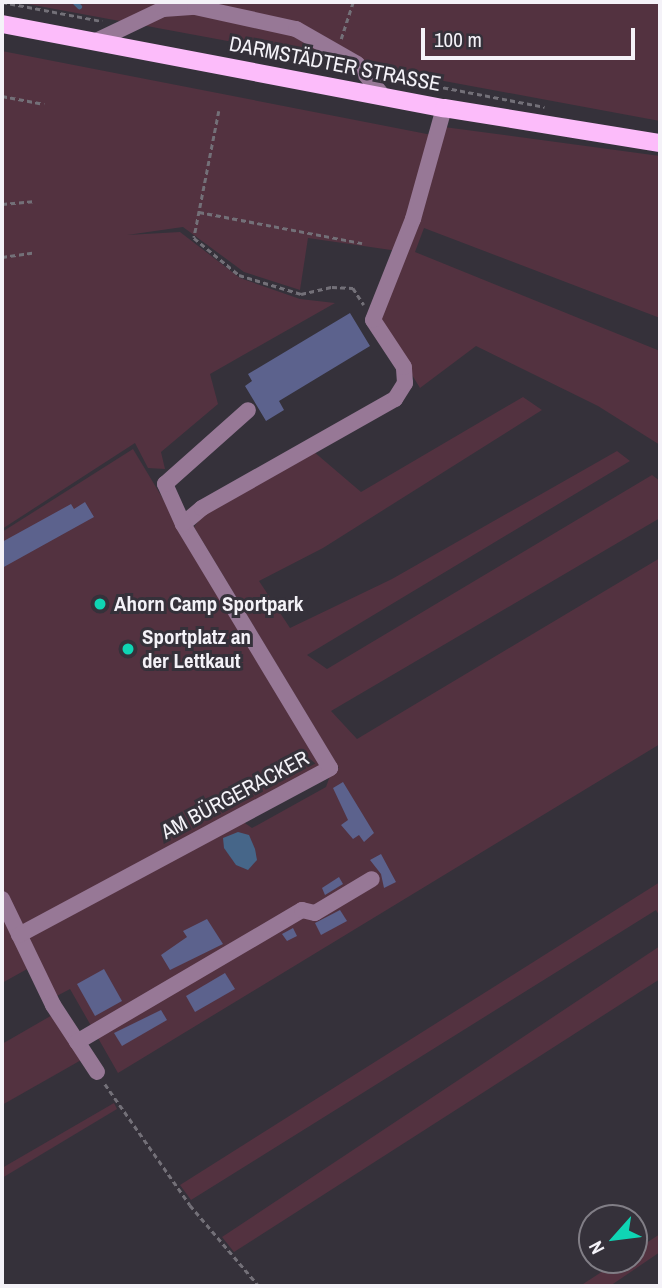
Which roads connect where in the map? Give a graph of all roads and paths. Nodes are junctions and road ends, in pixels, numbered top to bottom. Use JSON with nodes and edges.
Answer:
{"nodes":[{"id":1,"x":2,"y":2,"type":"edge"},
{"id":2,"x":353,"y":2,"type":"edge"},
{"id":3,"x":109,"y":19,"type":"dead end"},
{"id":4,"x":2,"y":24,"type":"edge"},
{"id":5,"x":96,"y":41,"type":"junction"},
{"id":6,"x":351,"y":45,"type":"dead end"},
{"id":7,"x":370,"y":60,"type":"dead end"},
{"id":8,"x":2,"y":96,"type":"edge"},
{"id":9,"x":383,"y":96,"type":"junction"},
{"id":10,"x":44,"y":104,"type":"dead end"},
{"id":11,"x":444,"y":108,"type":"junction"},
{"id":12,"x":555,"y":109,"type":"dead end"},
{"id":13,"x":219,"y":111,"type":"dead end"},
{"id":14,"x":660,"y":144,"type":"edge"},
{"id":15,"x":36,"y":201,"type":"dead end"},
{"id":16,"x":2,"y":204,"type":"edge"},
{"id":17,"x":199,"y":212,"type":"junction"},
{"id":18,"x":362,"y":243,"type":"dead end"},
{"id":19,"x":36,"y":252,"type":"dead end"},
{"id":20,"x":2,"y":257,"type":"edge"},
{"id":21,"x":373,"y":320,"type":"junction"},
{"id":22,"x":248,"y":410,"type":"dead end"},
{"id":23,"x":183,"y":524,"type":"junction"},
{"id":24,"x":372,"y":879,"type":"dead end"},
{"id":25,"x":2,"y":899,"type":"edge"},
{"id":26,"x":19,"y":935,"type":"junction"},
{"id":27,"x":77,"y":1042,"type":"junction"},
{"id":28,"x":97,"y":1073,"type":"joint"},
{"id":29,"x":259,"y":1286,"type":"edge"}],
"edges":[{"from":1,"to":3,"type":"path"},
{"from":2,"to":6,"type":"path"},
{"from":4,"to":5,"type":"main road","name":"DARMSTÄDTER STRASSE"},
{"from":5,"to":9,"type":"main road","name":"DARMSTÄDTER STRASSE"},
{"from":5,"to":9,"type":"lane"},
{"from":7,"to":12,"type":"path"},
{"from":8,"to":10,"type":"path"},
{"from":9,"to":11,"type":"main road","name":"DARMSTÄDTER STRASSE"},
{"from":11,"to":14,"type":"main road","name":"DARMSTÄDTER STRASSE"},
{"from":11,"to":21,"type":"lane"},
{"from":13,"to":17,"type":"path"},
{"from":15,"to":16,"type":"path"},
{"from":17,"to":18,"type":"path"},
{"from":17,"to":21,"type":"path"},
{"from":19,"to":20,"type":"path"},
{"from":21,"to":23,"type":"lane"},
{"from":22,"to":23,"type":"lane"},
{"from":23,"to":26,"type":"lane","name":"AM BÜRGERACKER"},
{"from":24,"to":27,"type":"lane"},
{"from":25,"to":26,"type":"lane"},
{"from":26,"to":27,"type":"lane"},
{"from":27,"to":28,"type":"lane"},
{"from":28,"to":29,"type":"path"}]}
